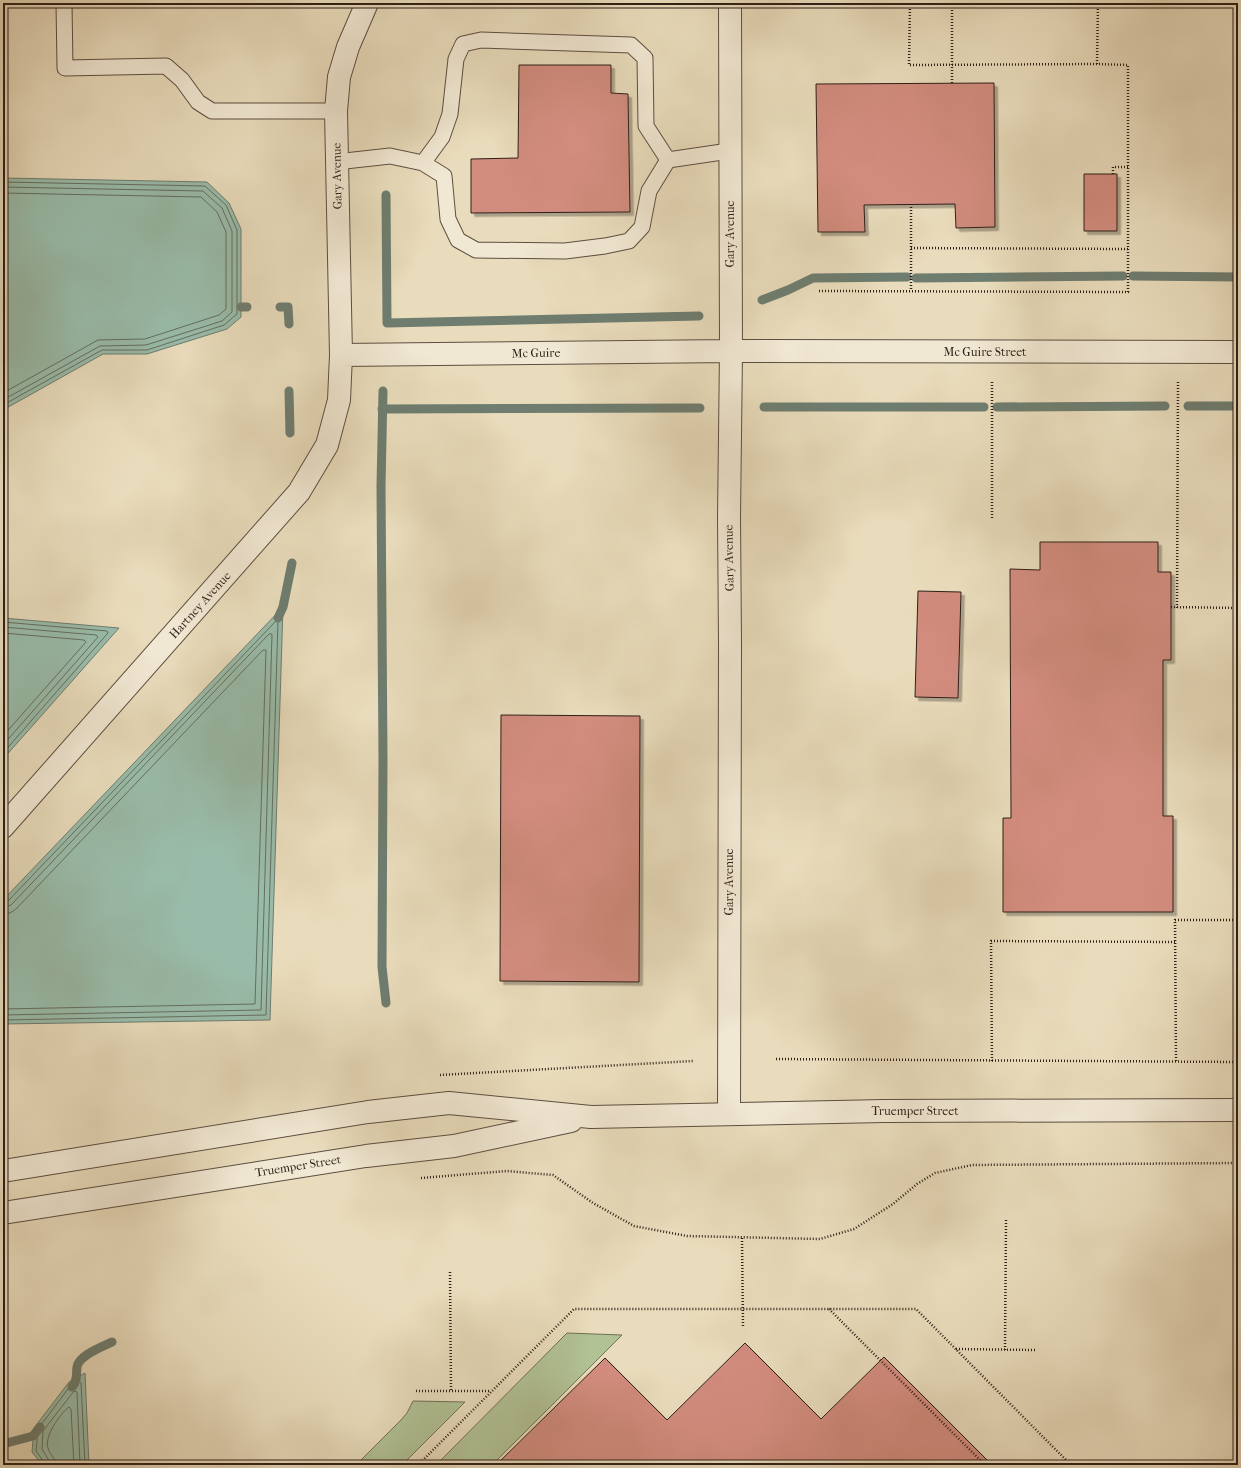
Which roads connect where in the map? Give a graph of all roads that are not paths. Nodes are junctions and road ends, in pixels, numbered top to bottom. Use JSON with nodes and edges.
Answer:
{"nodes":[{"id":1,"x":64,"y":3,"type":"edge"},
{"id":2,"x":367,"y":3,"type":"edge"},
{"id":3,"x":730,"y":3,"type":"edge"},
{"id":4,"x":336,"y":111,"type":"junction"},
{"id":5,"x":730,"y":151,"type":"junction"},
{"id":6,"x":668,"y":160,"type":"junction"},
{"id":7,"x":336,"y":162,"type":"junction"},
{"id":8,"x":423,"y":162,"type":"junction"},
{"id":9,"x":731,"y":351,"type":"junction"},
{"id":10,"x":1238,"y":352,"type":"edge"},
{"id":11,"x":341,"y":355,"type":"junction"},
{"id":12,"x":3,"y":827,"type":"edge"},
{"id":13,"x":1238,"y":1110,"type":"edge"},
{"id":14,"x":729,"y":1114,"type":"junction"},
{"id":15,"x":591,"y":1117,"type":"junction"},
{"id":16,"x":3,"y":1171,"type":"edge"},
{"id":17,"x":3,"y":1213,"type":"edge"}],
"edges":[{"from":1,"to":4,"type":"lane"},
{"from":2,"to":4,"type":"street","name":"Gary Avenue"},
{"from":3,"to":5,"type":"street","name":"Gary Avenue"},
{"from":4,"to":7,"type":"street","name":"Gary Avenue"},
{"from":5,"to":6,"type":"lane"},
{"from":5,"to":9,"type":"street","name":"Gary Avenue"},
{"from":6,"to":8,"type":"lane"},
{"from":6,"to":8,"type":"lane"},
{"from":7,"to":8,"type":"lane"},
{"from":7,"to":11,"type":"street","name":"Gary Avenue"},
{"from":9,"to":10,"type":"street","name":"Mc Guire Street"},
{"from":9,"to":11,"type":"street","name":"Mc Guire"},
{"from":9,"to":14,"type":"street","name":"Gary Avenue"},
{"from":11,"to":12,"type":"street","name":"Hartney Avenue"},
{"from":13,"to":14,"type":"street","name":"Truemper Street"},
{"from":14,"to":15,"type":"street","name":"Truemper Street"},
{"from":15,"to":16,"type":"street","name":"Truemper Street"},
{"from":15,"to":17,"type":"street","name":"Truemper Street"}]}
